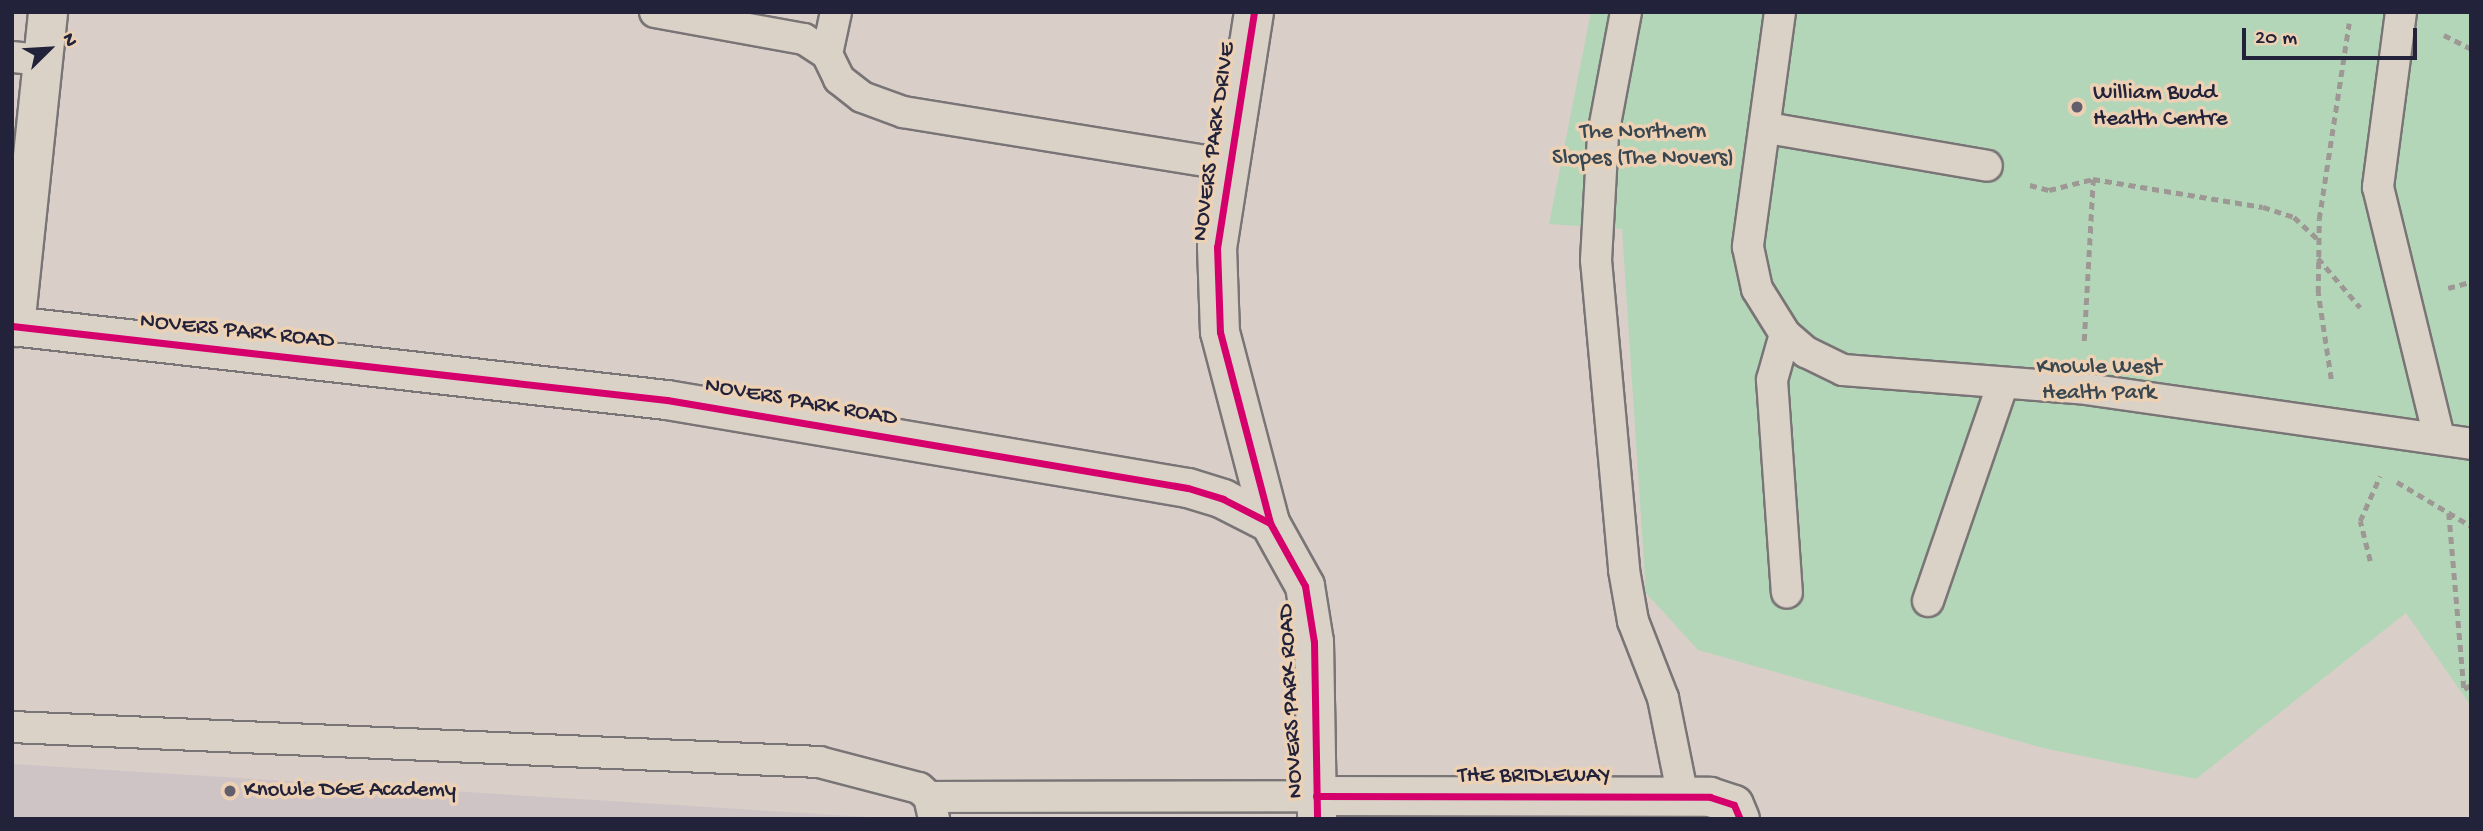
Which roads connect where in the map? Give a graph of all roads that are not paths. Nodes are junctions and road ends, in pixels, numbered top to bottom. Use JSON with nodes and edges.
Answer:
{"nodes":[{"id":1,"x":48,"y":12,"type":"edge"},
{"id":2,"x":655,"y":12,"type":"edge"},
{"id":3,"x":836,"y":12,"type":"edge"},
{"id":4,"x":1254,"y":12,"type":"edge"},
{"id":5,"x":1626,"y":12,"type":"edge"},
{"id":6,"x":1780,"y":12,"type":"edge"},
{"id":7,"x":2401,"y":12,"type":"edge"},
{"id":8,"x":827,"y":54,"type":"junction"},
{"id":9,"x":27,"y":59,"type":"edge"},
{"id":10,"x":1768,"y":128,"type":"junction"},
{"id":11,"x":1230,"y":165,"type":"junction"},
{"id":12,"x":1987,"y":166,"type":"road end"},
{"id":13,"x":13,"y":326,"type":"edge"},
{"id":14,"x":1785,"y":334,"type":"junction"},
{"id":15,"x":2002,"y":386,"type":"junction"},
{"id":16,"x":2439,"y":437,"type":"junction"},
{"id":17,"x":2471,"y":444,"type":"edge"},
{"id":18,"x":1270,"y":523,"type":"junction"},
{"id":19,"x":1787,"y":592,"type":"dead end"},
{"id":20,"x":1928,"y":601,"type":"dead end"},
{"id":21,"x":12,"y":727,"type":"edge"},
{"id":22,"x":1683,"y":797,"type":"junction"},
{"id":23,"x":932,"y":808,"type":"edge"},
{"id":24,"x":1317,"y":808,"type":"edge"},
{"id":25,"x":1740,"y":819,"type":"edge"}],
"edges":[{"from":1,"to":9,"type":"street"},
{"from":2,"to":8,"type":"lane"},
{"from":3,"to":8,"type":"lane"},
{"from":4,"to":11,"type":"street","name":"NOVERS PARK DRIVE"},
{"from":5,"to":22,"type":"lane"},
{"from":6,"to":10,"type":"lane"},
{"from":7,"to":16,"type":"lane"},
{"from":8,"to":11,"type":"lane"},
{"from":9,"to":13,"type":"street"},
{"from":10,"to":12,"type":"lane"},
{"from":10,"to":14,"type":"lane"},
{"from":11,"to":18,"type":"street","name":"NOVERS PARK DRIVE"},
{"from":13,"to":18,"type":"street","name":"NOVERS PARK ROAD"},
{"from":14,"to":15,"type":"lane"},
{"from":14,"to":19,"type":"lane"},
{"from":15,"to":16,"type":"lane"},
{"from":15,"to":20,"type":"lane"},
{"from":16,"to":17,"type":"lane"},
{"from":18,"to":24,"type":"street","name":"NOVERS PARK ROAD"},
{"from":21,"to":23,"type":"lane"},
{"from":22,"to":24,"type":"street","name":"THE BRIDLEWAY"},
{"from":22,"to":25,"type":"street","name":"THE BRIDLEWAY"},
{"from":23,"to":24,"type":"lane"}]}
